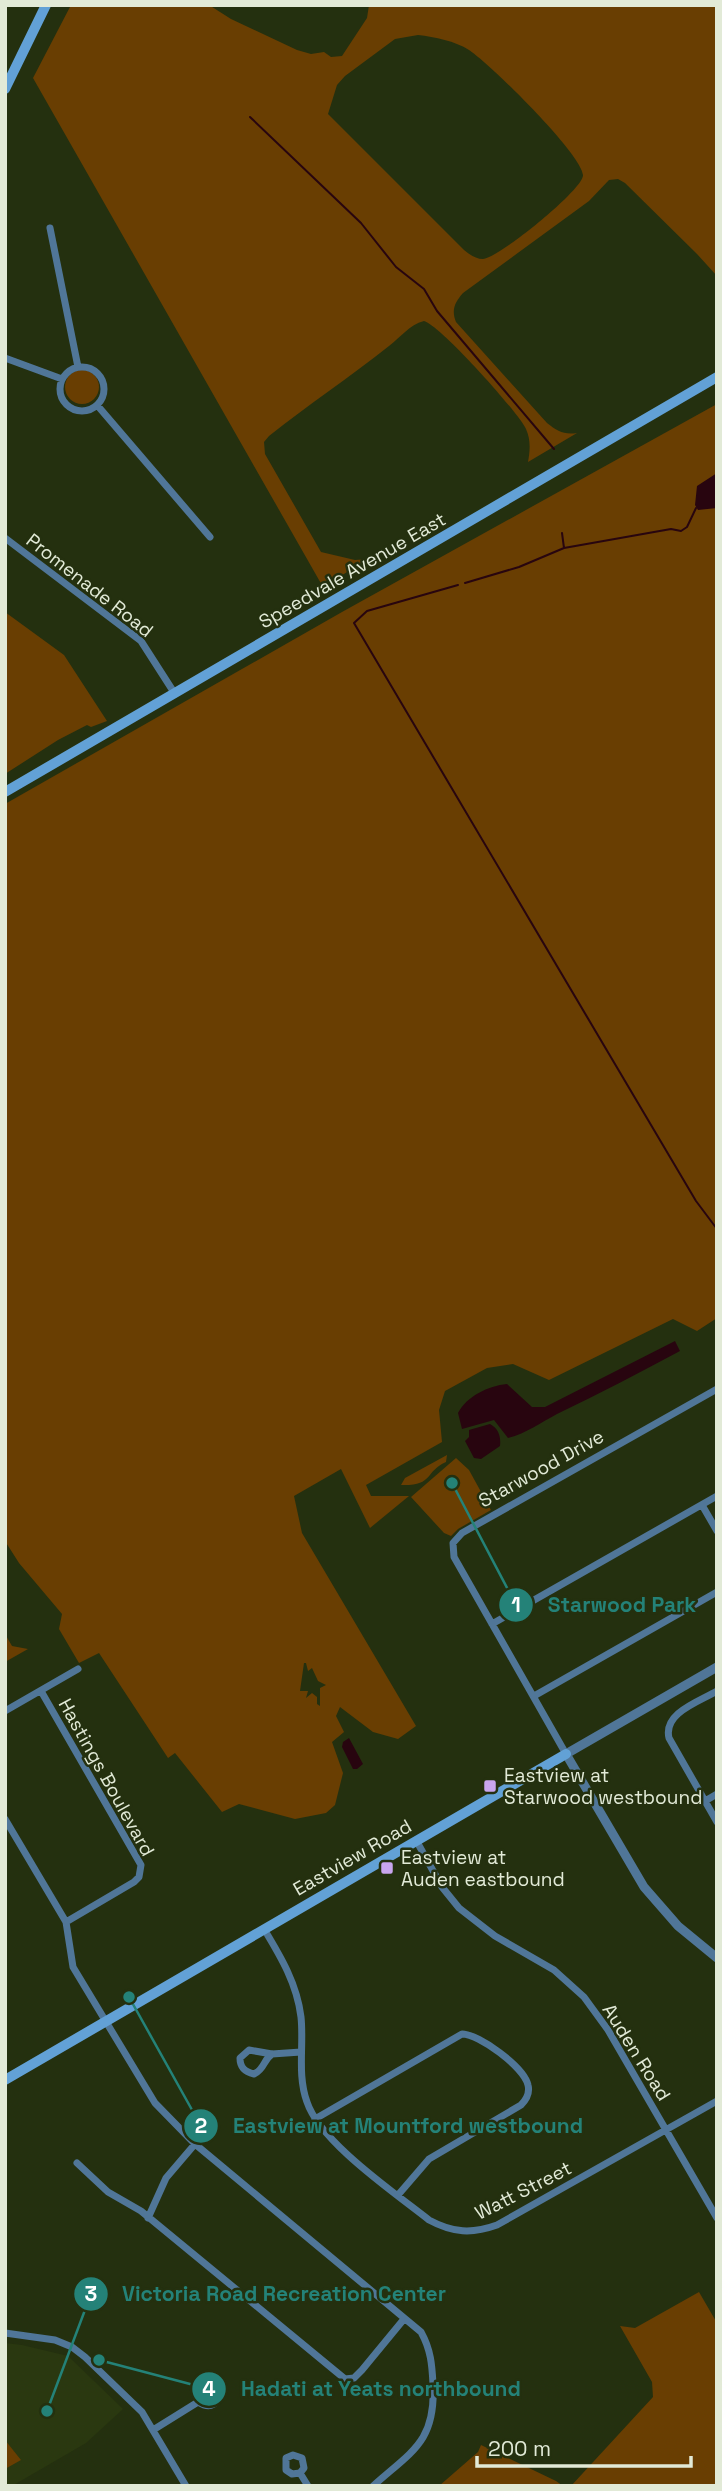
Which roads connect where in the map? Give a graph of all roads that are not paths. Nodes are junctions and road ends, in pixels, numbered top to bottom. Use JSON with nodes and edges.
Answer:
{"nodes":[{"id":1,"x":46,"y":5,"type":"edge"},
{"id":2,"x":5,"y":89,"type":"edge"},
{"id":3,"x":50,"y":228,"type":"dead end"},
{"id":4,"x":5,"y":358,"type":"edge"},
{"id":5,"x":78,"y":367,"type":"junction"},
{"id":6,"x":717,"y":377,"type":"edge"},
{"id":7,"x":62,"y":379,"type":"junction"},
{"id":8,"x":97,"y":405,"type":"junction"},
{"id":9,"x":211,"y":537,"type":"dead end"},
{"id":10,"x":5,"y":538,"type":"edge"},
{"id":11,"x":175,"y":694,"type":"junction"},
{"id":12,"x":5,"y":792,"type":"edge"},
{"id":13,"x":717,"y":1389,"type":"edge"},
{"id":14,"x":717,"y":1496,"type":"edge"},
{"id":15,"x":702,"y":1505,"type":"junction"},
{"id":16,"x":717,"y":1531,"type":"edge"},
{"id":17,"x":717,"y":1592,"type":"edge"},
{"id":18,"x":492,"y":1625,"type":"junction"},
{"id":19,"x":717,"y":1667,"type":"edge"},
{"id":20,"x":78,"y":1669,"type":"dead end"},
{"id":21,"x":41,"y":1691,"type":"junction"},
{"id":22,"x":717,"y":1691,"type":"edge"},
{"id":23,"x":534,"y":1696,"type":"junction"},
{"id":24,"x":5,"y":1712,"type":"edge"},
{"id":25,"x":566,"y":1754,"type":"junction"},
{"id":26,"x":717,"y":1794,"type":"edge"},
{"id":27,"x":705,"y":1801,"type":"junction"},
{"id":28,"x":5,"y":1819,"type":"edge"},
{"id":29,"x":717,"y":1822,"type":"edge"},
{"id":30,"x":416,"y":1840,"type":"junction"},
{"id":31,"x":66,"y":1922,"type":"junction"},
{"id":32,"x":264,"y":1929,"type":"junction"},
{"id":33,"x":717,"y":1958,"type":"edge"},
{"id":34,"x":105,"y":2022,"type":"junction"},
{"id":35,"x":301,"y":2052,"type":"junction"},
{"id":36,"x":272,"y":2054,"type":"junction"},
{"id":37,"x":5,"y":2080,"type":"edge"},
{"id":38,"x":717,"y":2101,"type":"edge"},
{"id":39,"x":314,"y":2119,"type":"junction"},
{"id":40,"x":666,"y":2130,"type":"junction"},
{"id":41,"x":195,"y":2144,"type":"junction"},
{"id":42,"x":77,"y":2162,"type":"dead end"},
{"id":43,"x":398,"y":2195,"type":"junction"},
{"id":44,"x":148,"y":2217,"type":"junction"},
{"id":45,"x":717,"y":2218,"type":"edge"},
{"id":46,"x":404,"y":2319,"type":"junction"},
{"id":47,"x":5,"y":2333,"type":"edge"},
{"id":48,"x":198,"y":2402,"type":"dead end"},
{"id":49,"x":153,"y":2430,"type":"junction"},
{"id":50,"x":300,"y":2473,"type":"dead end"},
{"id":51,"x":186,"y":2486,"type":"edge"},
{"id":52,"x":308,"y":2486,"type":"edge"},
{"id":53,"x":373,"y":2486,"type":"edge"}],
"edges":[{"from":1,"to":2,"type":"main road"},
{"from":3,"to":5,"type":"street"},
{"from":4,"to":7,"type":"street"},
{"from":5,"to":7,"type":"street"},
{"from":5,"to":8,"type":"street"},
{"from":6,"to":11,"type":"main road","name":"Speedvale Avenue East"},
{"from":7,"to":8,"type":"street"},
{"from":8,"to":9,"type":"street"},
{"from":10,"to":11,"type":"street","name":"Promenade Road"},
{"from":11,"to":12,"type":"main road","name":"Speedvale Avenue East"},
{"from":13,"to":18,"type":"street","name":"Starwood Drive"},
{"from":14,"to":15,"type":"street"},
{"from":15,"to":16,"type":"street"},
{"from":15,"to":18,"type":"street"},
{"from":17,"to":23,"type":"street"},
{"from":18,"to":23,"type":"street","name":"Starwood Drive"},
{"from":19,"to":25,"type":"street","name":"Eastview Road"},
{"from":20,"to":21,"type":"street"},
{"from":21,"to":24,"type":"street"},
{"from":21,"to":31,"type":"street","name":"Hastings Boulevard"},
{"from":22,"to":27,"type":"street"},
{"from":23,"to":25,"type":"street","name":"Starwood Drive"},
{"from":25,"to":30,"type":"main road","name":"Eastview Road"},
{"from":25,"to":33,"type":"street","name":"Starwood Drive"},
{"from":26,"to":27,"type":"street"},
{"from":27,"to":29,"type":"street"},
{"from":28,"to":31,"type":"street"},
{"from":30,"to":32,"type":"main road","name":"Eastview Road"},
{"from":30,"to":40,"type":"street","name":"Auden Road"},
{"from":31,"to":34,"type":"street"},
{"from":32,"to":34,"type":"main road","name":"Eastview Road"},
{"from":32,"to":35,"type":"street","name":"Watt Street"},
{"from":34,"to":37,"type":"main road","name":"Eastview Road"},
{"from":34,"to":41,"type":"street"},
{"from":35,"to":36,"type":"street"},
{"from":35,"to":39,"type":"street","name":"Watt Street"},
{"from":36,"to":36,"type":"street"},
{"from":38,"to":40,"type":"street","name":"Watt Street"},
{"from":39,"to":43,"type":"street","name":"Watt Street"},
{"from":39,"to":43,"type":"street"},
{"from":40,"to":43,"type":"street","name":"Watt Street"},
{"from":40,"to":45,"type":"street","name":"Auden Road"},
{"from":41,"to":44,"type":"street"},
{"from":41,"to":46,"type":"street"},
{"from":42,"to":44,"type":"street"},
{"from":44,"to":46,"type":"street"},
{"from":46,"to":53,"type":"street"},
{"from":47,"to":49,"type":"street"},
{"from":48,"to":49,"type":"street"},
{"from":49,"to":51,"type":"street"},
{"from":50,"to":52,"type":"street"}]}
